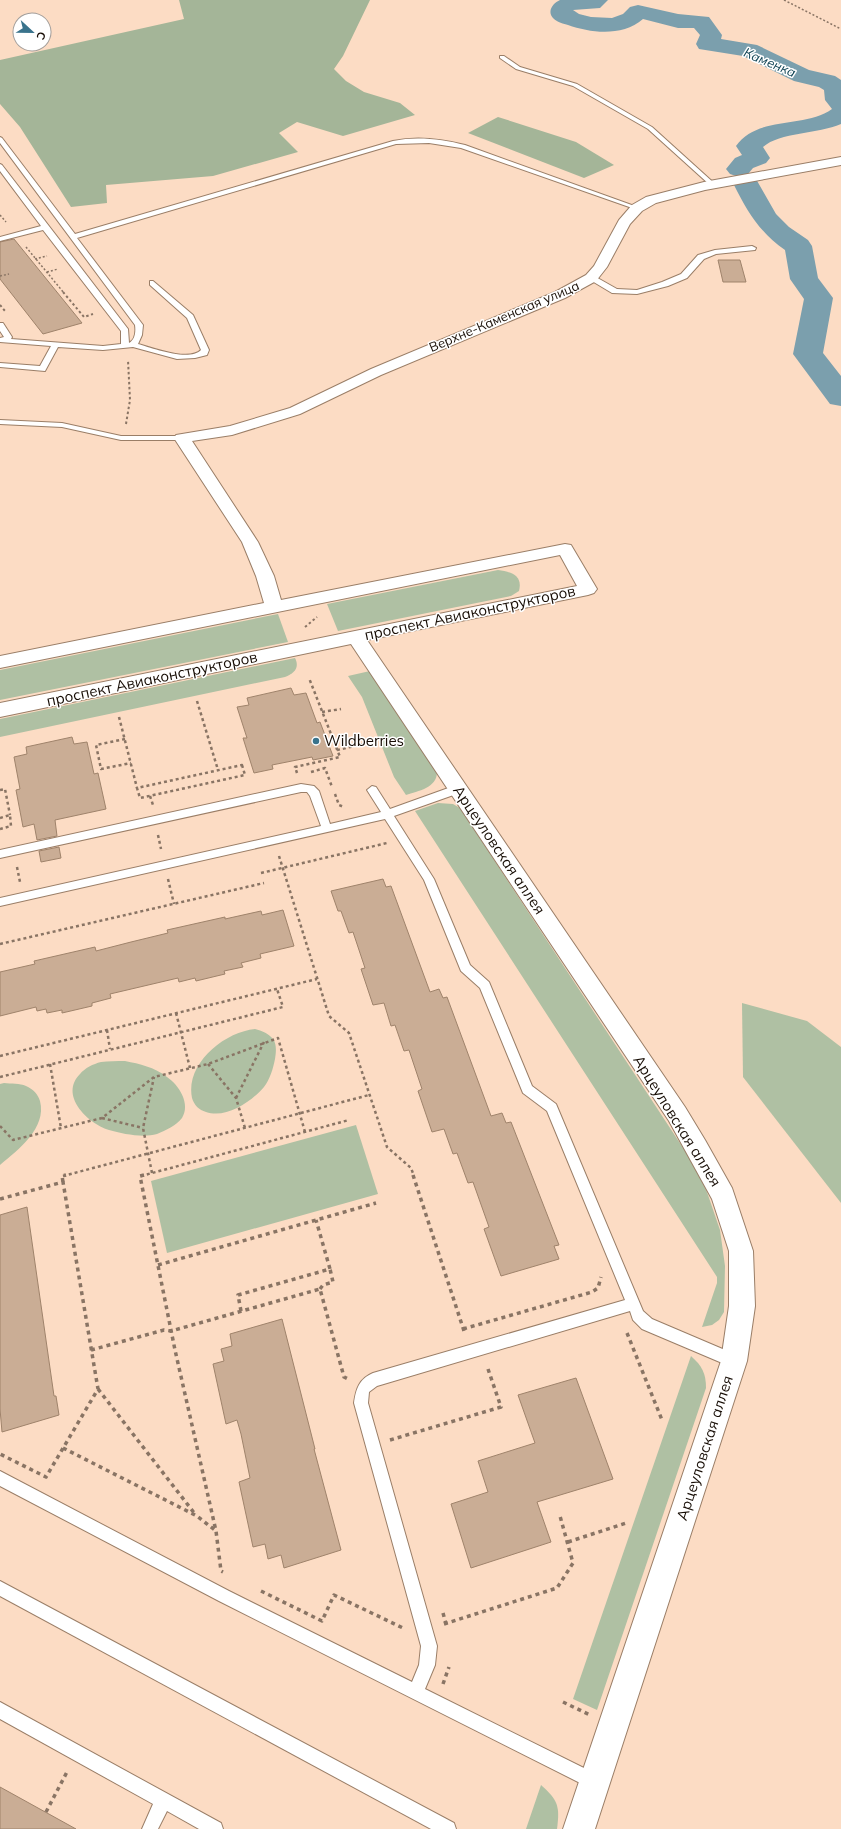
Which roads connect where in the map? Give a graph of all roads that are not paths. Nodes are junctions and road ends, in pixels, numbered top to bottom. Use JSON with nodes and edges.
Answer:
{"nodes":[{"id":1,"x":502,"y":57,"type":"dead end"},
{"id":2,"x":0,"y":139,"type":"edge"},
{"id":3,"x":841,"y":161,"type":"edge"},
{"id":4,"x":0,"y":166,"type":"edge"},
{"id":5,"x":712,"y":184,"type":"junction"},
{"id":6,"x":637,"y":208,"type":"junction"},
{"id":7,"x":45,"y":227,"type":"junction"},
{"id":8,"x":73,"y":237,"type":"junction"},
{"id":9,"x":0,"y":239,"type":"edge"},
{"id":10,"x":752,"y":248,"type":"dead end"},
{"id":11,"x":591,"y":278,"type":"junction"},
{"id":12,"x":153,"y":283,"type":"dead end"},
{"id":13,"x":0,"y":325,"type":"edge"},
{"id":14,"x":3,"y":340,"type":"edge"},
{"id":15,"x":56,"y":344,"type":"junction"},
{"id":16,"x":129,"y":345,"type":"junction"},
{"id":17,"x":0,"y":365,"type":"edge"},
{"id":18,"x":0,"y":422,"type":"edge"},
{"id":19,"x":182,"y":438,"type":"junction"},
{"id":20,"x":274,"y":607,"type":"junction"},
{"id":21,"x":356,"y":637,"type":"junction"},
{"id":22,"x":0,"y":662,"type":"edge"},
{"id":23,"x":0,"y":710,"type":"edge"},
{"id":24,"x":458,"y":789,"type":"junction"},
{"id":25,"x":372,"y":790,"type":"dead end"},
{"id":26,"x":388,"y":814,"type":"junction"},
{"id":27,"x":327,"y":828,"type":"junction"},
{"id":28,"x":0,"y":854,"type":"edge"},
{"id":29,"x":0,"y":902,"type":"edge"},
{"id":30,"x":633,"y":1304,"type":"junction"},
{"id":31,"x":734,"y":1361,"type":"junction"},
{"id":32,"x":0,"y":1478,"type":"edge"},
{"id":33,"x":0,"y":1588,"type":"edge"},
{"id":34,"x":416,"y":1692,"type":"junction"},
{"id":35,"x":0,"y":1710,"type":"edge"},
{"id":36,"x":595,"y":1782,"type":"junction"},
{"id":37,"x":164,"y":1801,"type":"junction"},
{"id":38,"x":150,"y":1829,"type":"edge"},
{"id":39,"x":215,"y":1829,"type":"edge"},
{"id":40,"x":448,"y":1829,"type":"edge"},
{"id":41,"x":579,"y":1829,"type":"edge"}],
"edges":[{"from":1,"to":5,"type":"lane"},
{"from":2,"to":8,"type":"lane"},
{"from":3,"to":5,"type":"street","name":"Верхне-Каменская улица"},
{"from":4,"to":7,"type":"lane"},
{"from":5,"to":6,"type":"street","name":"Верхне-Каменская улица"},
{"from":6,"to":8,"type":"lane"},
{"from":6,"to":11,"type":"street","name":"Верхне-Каменская улица"},
{"from":7,"to":9,"type":"lane"},
{"from":7,"to":16,"type":"lane"},
{"from":8,"to":16,"type":"lane"},
{"from":10,"to":11,"type":"lane"},
{"from":11,"to":19,"type":"street","name":"Верхне-Каменская улица"},
{"from":12,"to":16,"type":"lane"},
{"from":13,"to":14,"type":"lane"},
{"from":14,"to":15,"type":"lane"},
{"from":15,"to":16,"type":"lane"},
{"from":15,"to":17,"type":"lane"},
{"from":18,"to":19,"type":"lane"},
{"from":19,"to":20,"type":"street"},
{"from":20,"to":21,"type":"street","name":"проспект Авиаконструкторов"},
{"from":20,"to":22,"type":"street","name":"проспект Авиаконструкторов"},
{"from":21,"to":23,"type":"street","name":"проспект Авиаконструкторов"},
{"from":21,"to":24,"type":"street","name":"Арцеуловская аллея"},
{"from":24,"to":26,"type":"lane"},
{"from":24,"to":31,"type":"street","name":"Арцеуловская аллея"},
{"from":25,"to":26,"type":"lane"},
{"from":26,"to":27,"type":"lane"},
{"from":26,"to":30,"type":"lane"},
{"from":27,"to":28,"type":"lane"},
{"from":27,"to":29,"type":"lane"},
{"from":30,"to":31,"type":"lane"},
{"from":30,"to":34,"type":"lane"},
{"from":31,"to":36,"type":"street","name":"Арцеуловская аллея"},
{"from":32,"to":34,"type":"lane"},
{"from":33,"to":40,"type":"lane"},
{"from":34,"to":36,"type":"lane"},
{"from":35,"to":37,"type":"lane"},
{"from":36,"to":41,"type":"street","name":"Арцеуловская аллея"},
{"from":37,"to":38,"type":"lane"},
{"from":37,"to":39,"type":"lane"}]}
